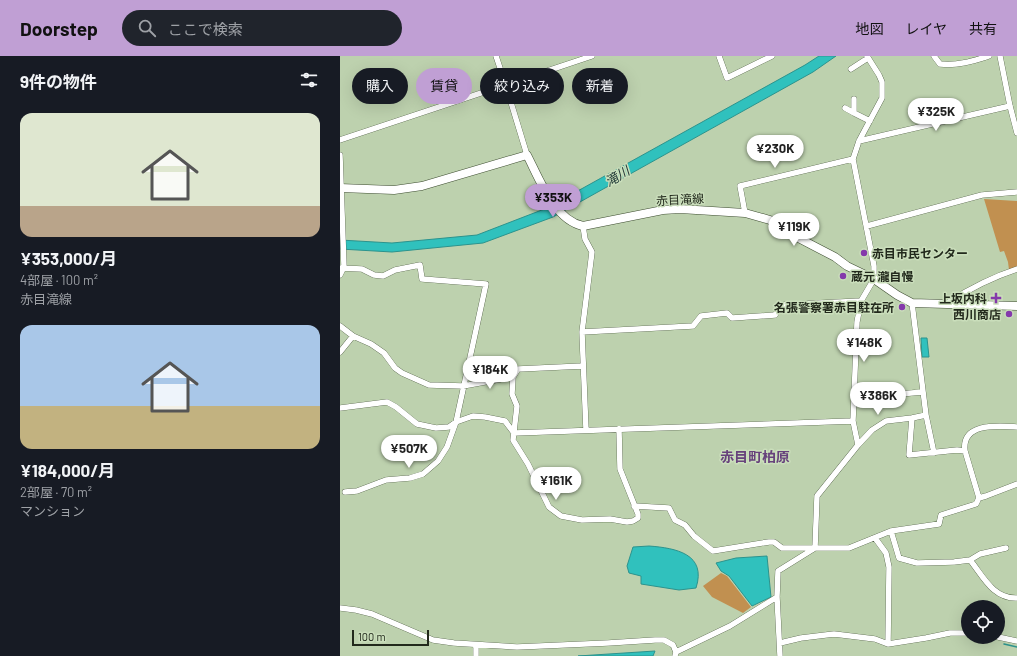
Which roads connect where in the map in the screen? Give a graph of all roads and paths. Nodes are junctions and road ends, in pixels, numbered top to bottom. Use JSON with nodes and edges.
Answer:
{"nodes":[{"id":1,"x":496,"y":56,"type":"edge"},
{"id":2,"x":592,"y":56,"type":"edge"},
{"id":3,"x":719,"y":56,"type":"edge"},
{"id":4,"x":772,"y":56,"type":"edge"},
{"id":5,"x":934,"y":56,"type":"edge"},
{"id":6,"x":990,"y":56,"type":"edge"},
{"id":7,"x":1000,"y":56,"type":"edge"},
{"id":8,"x":867,"y":57,"type":"edge"},
{"id":9,"x":500,"y":68,"type":"edge"},
{"id":10,"x":558,"y":68,"type":"edge"},
{"id":11,"x":850,"y":69,"type":"dead end"},
{"id":12,"x":480,"y":94,"type":"edge"},
{"id":13,"x":854,"y":99,"type":"dead end"},
{"id":14,"x":511,"y":104,"type":"edge"},
{"id":15,"x":1010,"y":106,"type":"junction"},
{"id":16,"x":845,"y":108,"type":"dead end"},
{"id":17,"x":854,"y":112,"type":"junction"},
{"id":18,"x":870,"y":121,"type":"junction"},
{"id":19,"x":1017,"y":133,"type":"edge"},
{"id":20,"x":340,"y":140,"type":"edge"},
{"id":21,"x":859,"y":141,"type":"junction"},
{"id":22,"x":340,"y":155,"type":"edge"},
{"id":23,"x":527,"y":155,"type":"junction"},
{"id":24,"x":853,"y":159,"type":"junction"},
{"id":25,"x":341,"y":188,"type":"edge"},
{"id":26,"x":1017,"y":192,"type":"edge"},
{"id":27,"x":745,"y":212,"type":"junction"},
{"id":28,"x":583,"y":226,"type":"junction"},
{"id":29,"x":868,"y":226,"type":"junction"},
{"id":30,"x":342,"y":267,"type":"edge"},
{"id":31,"x":1017,"y":269,"type":"edge"},
{"id":32,"x":340,"y":275,"type":"edge"},
{"id":33,"x":874,"y":279,"type":"junction"},
{"id":34,"x":861,"y":300,"type":"junction"},
{"id":35,"x":912,"y":303,"type":"junction"},
{"id":36,"x":948,"y":303,"type":"junction"},
{"id":37,"x":1017,"y":306,"type":"edge"},
{"id":38,"x":340,"y":326,"type":"edge"},
{"id":39,"x":582,"y":332,"type":"junction"},
{"id":40,"x":353,"y":336,"type":"junction"},
{"id":41,"x":340,"y":352,"type":"edge"},
{"id":42,"x":583,"y":366,"type":"junction"},
{"id":43,"x":513,"y":376,"type":"junction"},
{"id":44,"x":463,"y":386,"type":"junction"},
{"id":45,"x":923,"y":392,"type":"junction"},
{"id":46,"x":888,"y":396,"type":"dead end"},
{"id":47,"x":340,"y":408,"type":"edge"},
{"id":48,"x":926,"y":415,"type":"junction"},
{"id":49,"x":912,"y":418,"type":"junction"},
{"id":50,"x":852,"y":421,"type":"junction"},
{"id":51,"x":456,"y":422,"type":"junction"},
{"id":52,"x":1017,"y":427,"type":"edge"},
{"id":53,"x":619,"y":429,"type":"junction"},
{"id":54,"x":586,"y":430,"type":"junction"},
{"id":55,"x":514,"y":433,"type":"junction"},
{"id":56,"x":858,"y":445,"type":"junction"},
{"id":57,"x":965,"y":451,"type":"junction"},
{"id":58,"x":934,"y":453,"type":"junction"},
{"id":59,"x":1017,"y":484,"type":"edge"},
{"id":60,"x":345,"y":492,"type":"dead end"},
{"id":61,"x":979,"y":498,"type":"junction"},
{"id":62,"x":634,"y":506,"type":"junction"},
{"id":63,"x":892,"y":531,"type":"junction"},
{"id":64,"x":875,"y":538,"type":"junction"},
{"id":65,"x":815,"y":548,"type":"junction"},
{"id":66,"x":1006,"y":548,"type":"dead end"},
{"id":67,"x":970,"y":560,"type":"junction"},
{"id":68,"x":777,"y":597,"type":"junction"},
{"id":69,"x":1017,"y":598,"type":"edge"},
{"id":70,"x":340,"y":608,"type":"edge"},
{"id":71,"x":961,"y":633,"type":"edge"},
{"id":72,"x":1005,"y":639,"type":"edge"},
{"id":73,"x":1017,"y":642,"type":"edge"},
{"id":74,"x":780,"y":643,"type":"junction"},
{"id":75,"x":888,"y":644,"type":"junction"},
{"id":76,"x":476,"y":645,"type":"junction"},
{"id":77,"x":675,"y":654,"type":"edge"},
{"id":78,"x":476,"y":656,"type":"edge"},
{"id":79,"x":780,"y":656,"type":"edge"}],
"edges":[{"from":1,"to":9,"type":"street"},
{"from":2,"to":10,"type":"street"},
{"from":3,"to":4,"type":"street"},
{"from":5,"to":6,"type":"street"},
{"from":7,"to":15,"type":"street"},
{"from":8,"to":11,"type":"street"},
{"from":8,"to":18,"type":"street"},
{"from":12,"to":20,"type":"street"},
{"from":13,"to":17,"type":"street"},
{"from":14,"to":23,"type":"street"},
{"from":15,"to":19,"type":"street"},
{"from":15,"to":21,"type":"street"},
{"from":16,"to":17,"type":"street"},
{"from":17,"to":18,"type":"street"},
{"from":18,"to":21,"type":"street"},
{"from":21,"to":24,"type":"street"},
{"from":22,"to":25,"type":"street"},
{"from":23,"to":25,"type":"main road"},
{"from":23,"to":28,"type":"main road"},
{"from":24,"to":27,"type":"street"},
{"from":24,"to":29,"type":"street"},
{"from":25,"to":30,"type":"street"},
{"from":26,"to":29,"type":"street"},
{"from":27,"to":28,"type":"main road","name":"赤目滝線"},
{"from":27,"to":33,"type":"main road","name":"赤目滝線"},
{"from":28,"to":39,"type":"street"},
{"from":29,"to":33,"type":"street"},
{"from":30,"to":32,"type":"street"},
{"from":30,"to":44,"type":"street"},
{"from":31,"to":36,"type":"street"},
{"from":33,"to":34,"type":"street"},
{"from":33,"to":35,"type":"main road","name":"赤目滝線"},
{"from":34,"to":39,"type":"street"},
{"from":34,"to":50,"type":"street"},
{"from":35,"to":36,"type":"main road","name":"赤目滝線"},
{"from":35,"to":45,"type":"street"},
{"from":36,"to":37,"type":"main road","name":"赤目滝線"},
{"from":38,"to":40,"type":"street"},
{"from":39,"to":42,"type":"street"},
{"from":40,"to":41,"type":"street"},
{"from":40,"to":44,"type":"street"},
{"from":42,"to":43,"type":"street"},
{"from":42,"to":54,"type":"street"},
{"from":43,"to":44,"type":"street"},
{"from":43,"to":55,"type":"street"},
{"from":44,"to":51,"type":"street"},
{"from":45,"to":46,"type":"street"},
{"from":45,"to":48,"type":"street"},
{"from":47,"to":51,"type":"street"},
{"from":48,"to":49,"type":"street"},
{"from":48,"to":58,"type":"street"},
{"from":49,"to":56,"type":"street"},
{"from":49,"to":58,"type":"street"},
{"from":50,"to":53,"type":"street"},
{"from":50,"to":56,"type":"street"},
{"from":51,"to":55,"type":"street"},
{"from":51,"to":60,"type":"street"},
{"from":52,"to":57,"type":"street"},
{"from":53,"to":54,"type":"street"},
{"from":53,"to":62,"type":"street"},
{"from":54,"to":55,"type":"street"},
{"from":55,"to":62,"type":"street"},
{"from":56,"to":65,"type":"street"},
{"from":57,"to":58,"type":"street"},
{"from":57,"to":61,"type":"street"},
{"from":59,"to":61,"type":"street"},
{"from":61,"to":63,"type":"street"},
{"from":62,"to":65,"type":"street"},
{"from":63,"to":64,"type":"street"},
{"from":63,"to":67,"type":"street"},
{"from":64,"to":65,"type":"street"},
{"from":64,"to":75,"type":"street"},
{"from":65,"to":68,"type":"street"},
{"from":66,"to":67,"type":"street"},
{"from":67,"to":69,"type":"street"},
{"from":68,"to":74,"type":"street"},
{"from":68,"to":77,"type":"street"},
{"from":70,"to":76,"type":"street"},
{"from":71,"to":75,"type":"street"},
{"from":72,"to":73,"type":"street"},
{"from":74,"to":75,"type":"street"},
{"from":74,"to":79,"type":"street"},
{"from":76,"to":77,"type":"street"},
{"from":76,"to":78,"type":"street"}]}
